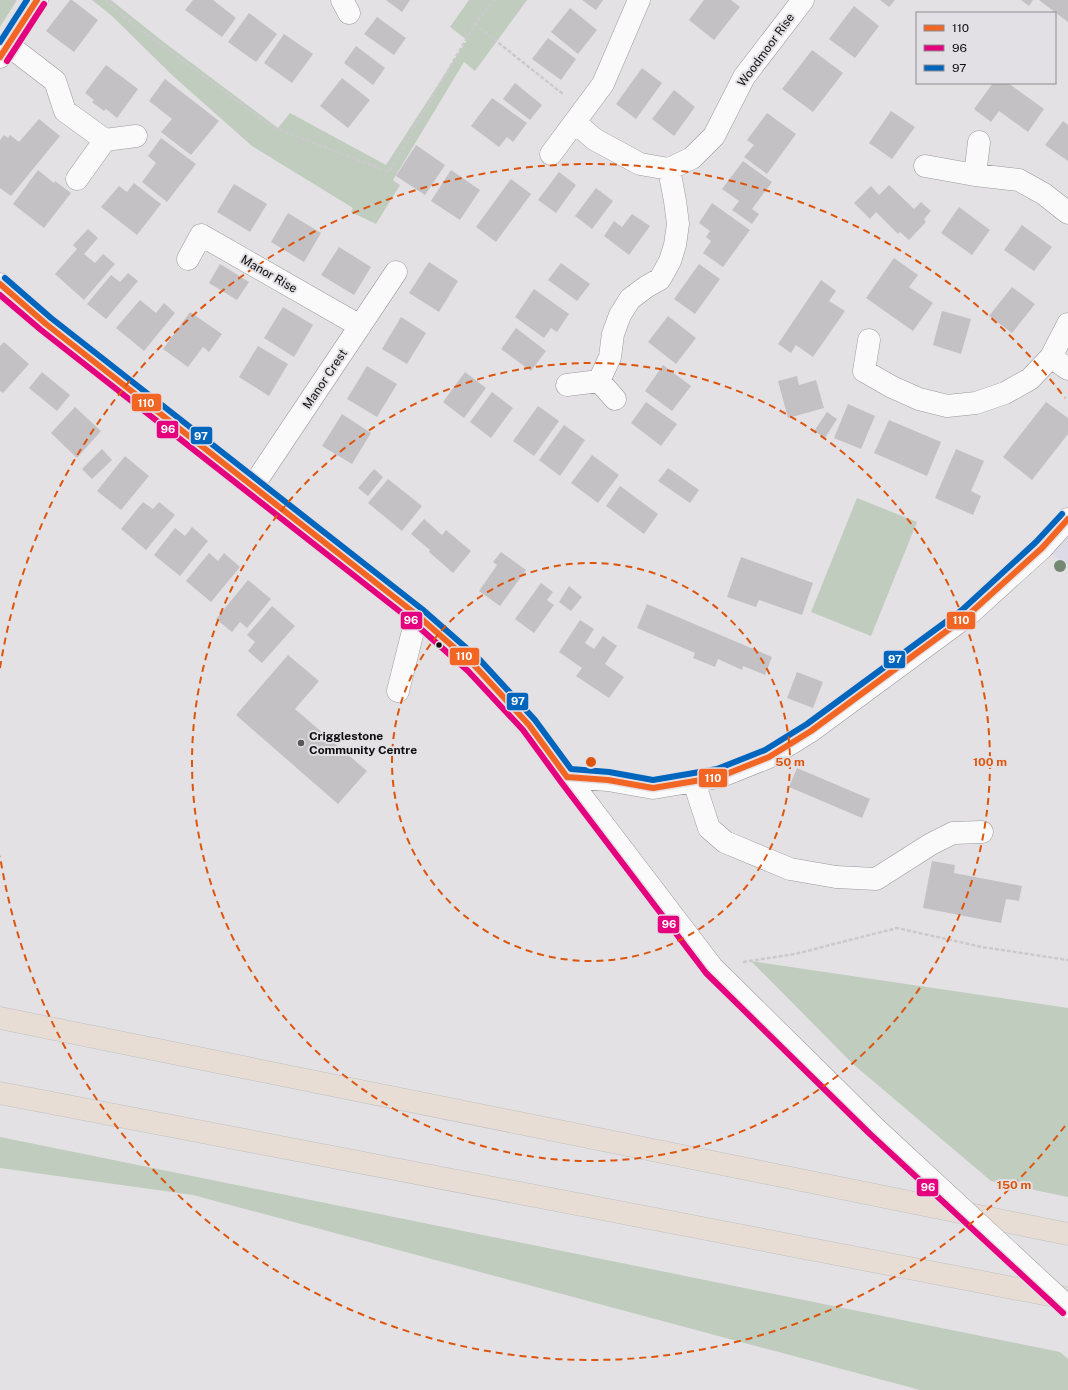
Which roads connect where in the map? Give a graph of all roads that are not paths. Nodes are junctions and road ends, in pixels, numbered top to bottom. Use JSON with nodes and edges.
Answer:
{"nodes":[{"id":1,"x":37,"y":0,"type":"edge"},
{"id":2,"x":638,"y":0,"type":"edge"},
{"id":3,"x":803,"y":0,"type":"edge"},
{"id":4,"x":4,"y":51,"type":"edge"},
{"id":5,"x":579,"y":116,"type":"junction"},
{"id":6,"x":136,"y":136,"type":"dead end"},
{"id":7,"x":105,"y":140,"type":"junction"},
{"id":8,"x":979,"y":142,"type":"dead end"},
{"id":9,"x":551,"y":154,"type":"dead end"},
{"id":10,"x":925,"y":166,"type":"dead end"},
{"id":11,"x":669,"y":169,"type":"junction"},
{"id":12,"x":975,"y":175,"type":"junction"},
{"id":13,"x":77,"y":179,"type":"dead end"},
{"id":14,"x":1068,"y":214,"type":"edge"},
{"id":15,"x":188,"y":259,"type":"dead end"},
{"id":16,"x":396,"y":272,"type":"dead end"},
{"id":17,"x":0,"y":284,"type":"edge"},
{"id":18,"x":1068,"y":324,"type":"edge"},
{"id":19,"x":360,"y":326,"type":"junction"},
{"id":20,"x":869,"y":340,"type":"dead end"},
{"id":21,"x":1059,"y":363,"type":"edge"},
{"id":22,"x":599,"y":381,"type":"junction"},
{"id":23,"x":567,"y":385,"type":"dead end"},
{"id":24,"x":616,"y":399,"type":"dead end"},
{"id":25,"x":253,"y":486,"type":"junction"},
{"id":26,"x":1064,"y":530,"type":"edge"},
{"id":27,"x":417,"y":616,"type":"junction"},
{"id":28,"x":398,"y":691,"type":"dead end"},
{"id":29,"x":567,"y":777,"type":"junction"},
{"id":30,"x":694,"y":782,"type":"junction"},
{"id":31,"x":982,"y":832,"type":"dead end"},
{"id":32,"x":0,"y":1018,"type":"edge"},
{"id":33,"x":0,"y":1093,"type":"edge"},
{"id":34,"x":1068,"y":1234,"type":"edge"},
{"id":35,"x":1068,"y":1298,"type":"edge"},
{"id":36,"x":1068,"y":1307,"type":"edge"}],
"edges":[{"from":1,"to":4,"type":"street"},
{"from":2,"to":5,"type":"street"},
{"from":3,"to":11,"type":"street","name":"Woodmoor Rise"},
{"from":4,"to":7,"type":"street"},
{"from":5,"to":9,"type":"street"},
{"from":5,"to":11,"type":"street"},
{"from":6,"to":7,"type":"street"},
{"from":7,"to":13,"type":"street"},
{"from":8,"to":12,"type":"street"},
{"from":10,"to":12,"type":"street"},
{"from":11,"to":22,"type":"street"},
{"from":12,"to":14,"type":"street"},
{"from":15,"to":19,"type":"street","name":"Manor Rise"},
{"from":16,"to":19,"type":"street","name":"Manor Crest"},
{"from":17,"to":25,"type":"street"},
{"from":18,"to":21,"type":"street"},
{"from":19,"to":25,"type":"street","name":"Manor Crest"},
{"from":20,"to":21,"type":"street"},
{"from":22,"to":23,"type":"street"},
{"from":22,"to":24,"type":"street"},
{"from":25,"to":27,"type":"street"},
{"from":26,"to":30,"type":"street"},
{"from":27,"to":28,"type":"street"},
{"from":27,"to":29,"type":"street"},
{"from":29,"to":30,"type":"street"},
{"from":29,"to":36,"type":"street","bridge":true},
{"from":30,"to":31,"type":"street"},
{"from":32,"to":34,"type":"highway"},
{"from":33,"to":35,"type":"highway"}]}
